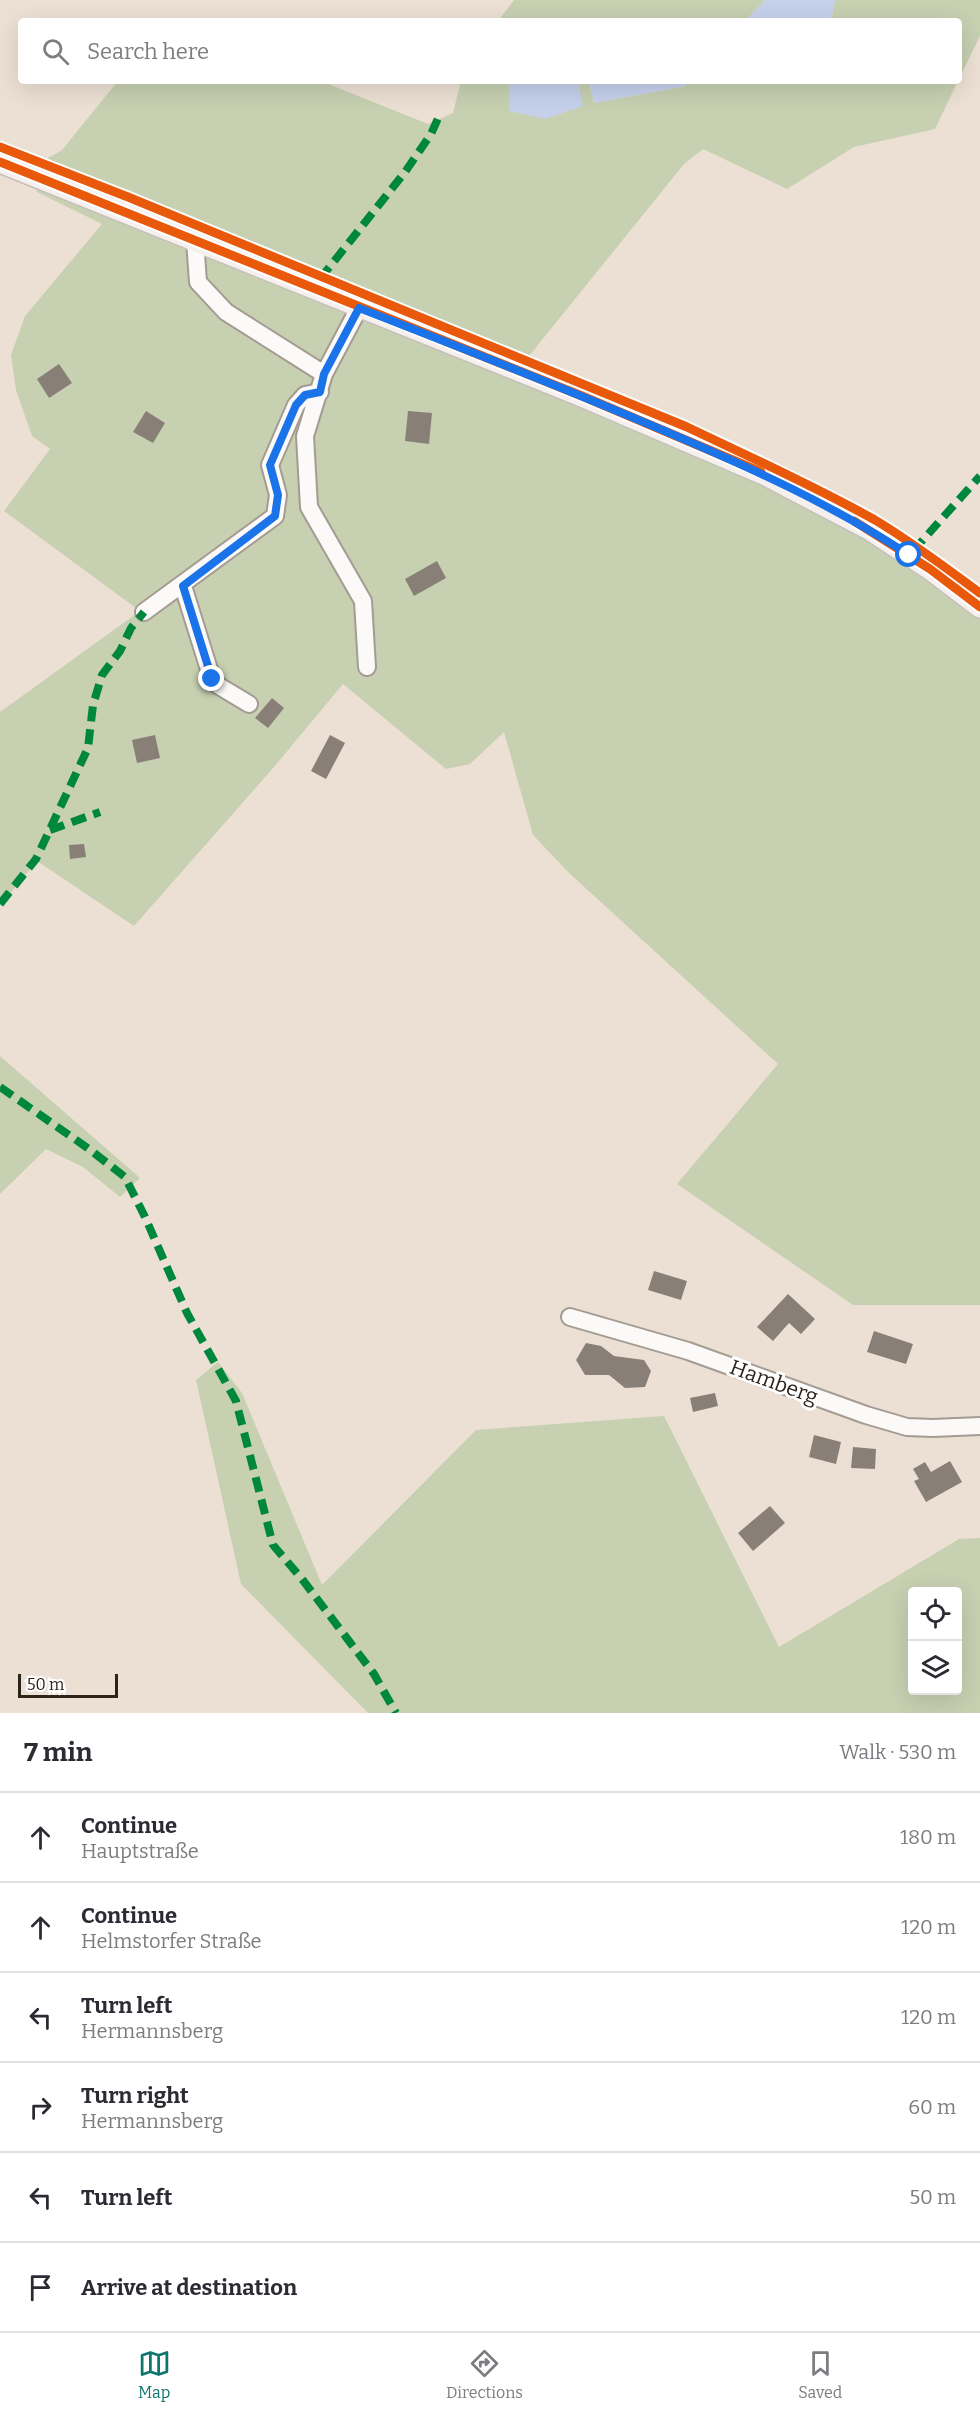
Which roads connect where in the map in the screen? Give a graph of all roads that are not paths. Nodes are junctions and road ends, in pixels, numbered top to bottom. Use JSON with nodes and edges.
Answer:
{"nodes":[{"id":1,"x":0,"y":162,"type":"edge"},
{"id":2,"x":195,"y":240,"type":"junction"},
{"id":3,"x":359,"y":308,"type":"junction"},
{"id":4,"x":324,"y":374,"type":"junction"},
{"id":5,"x":320,"y":392,"type":"junction"},
{"id":6,"x":183,"y":586,"type":"junction"},
{"id":7,"x":980,"y":607,"type":"edge"},
{"id":8,"x":144,"y":612,"type":"dead end"},
{"id":9,"x":367,"y":667,"type":"dead end"},
{"id":10,"x":249,"y":704,"type":"dead end"},
{"id":11,"x":570,"y":1317,"type":"dead end"},
{"id":12,"x":980,"y":1426,"type":"edge"}],
"edges":[{"from":1,"to":2,"type":"main road"},
{"from":2,"to":3,"type":"main road"},
{"from":2,"to":4,"type":"street"},
{"from":3,"to":4,"type":"street"},
{"from":3,"to":7,"type":"main road"},
{"from":4,"to":5,"type":"street"},
{"from":5,"to":6,"type":"street"},
{"from":5,"to":9,"type":"street"},
{"from":6,"to":8,"type":"street"},
{"from":6,"to":10,"type":"street"},
{"from":11,"to":12,"type":"street","name":"Hamberg"}]}
